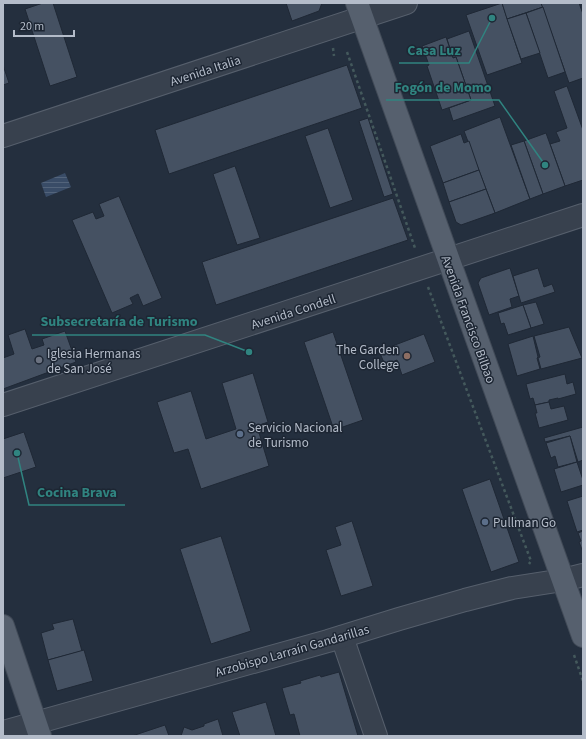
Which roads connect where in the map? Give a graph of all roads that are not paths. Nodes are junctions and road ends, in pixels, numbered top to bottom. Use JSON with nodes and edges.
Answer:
{"nodes":[{"id":1,"x":406,"y":3,"type":"edge"},
{"id":2,"x":359,"y":10,"type":"edge"},
{"id":3,"x":3,"y":136,"type":"edge"},
{"id":4,"x":583,"y":215,"type":"edge"},
{"id":5,"x":448,"y":260,"type":"junction"},
{"id":6,"x":3,"y":406,"type":"edge"},
{"id":7,"x":573,"y":577,"type":"edge"},
{"id":8,"x":3,"y":626,"type":"edge"},
{"id":9,"x":583,"y":636,"type":"edge"},
{"id":10,"x":342,"y":637,"type":"junction"},
{"id":11,"x":38,"y":729,"type":"edge"},
{"id":12,"x":3,"y":732,"type":"edge"},
{"id":13,"x":376,"y":736,"type":"edge"}],
"edges":[{"from":1,"to":2,"type":"street","name":"Avenida Italia"},
{"from":2,"to":3,"type":"street","name":"Avenida Italia"},
{"from":2,"to":5,"type":"main road","name":"Avenida Francisco Bilbao"},
{"from":4,"to":5,"type":"street","name":"Avenida Condell"},
{"from":5,"to":6,"type":"street","name":"Avenida Condell"},
{"from":5,"to":7,"type":"main road","name":"Avenida Francisco Bilbao"},
{"from":7,"to":9,"type":"main road","name":"Avenida Francisco Bilbao"},
{"from":7,"to":10,"type":"street","name":"Arzobispo Larraín Gandarillas"},
{"from":8,"to":11,"type":"main road"},
{"from":10,"to":11,"type":"street","name":"Arzobispo Larraín Gandarillas"},
{"from":10,"to":13,"type":"street"},
{"from":11,"to":12,"type":"street","name":"Arzobispo Larraín Gandarillas"}]}
